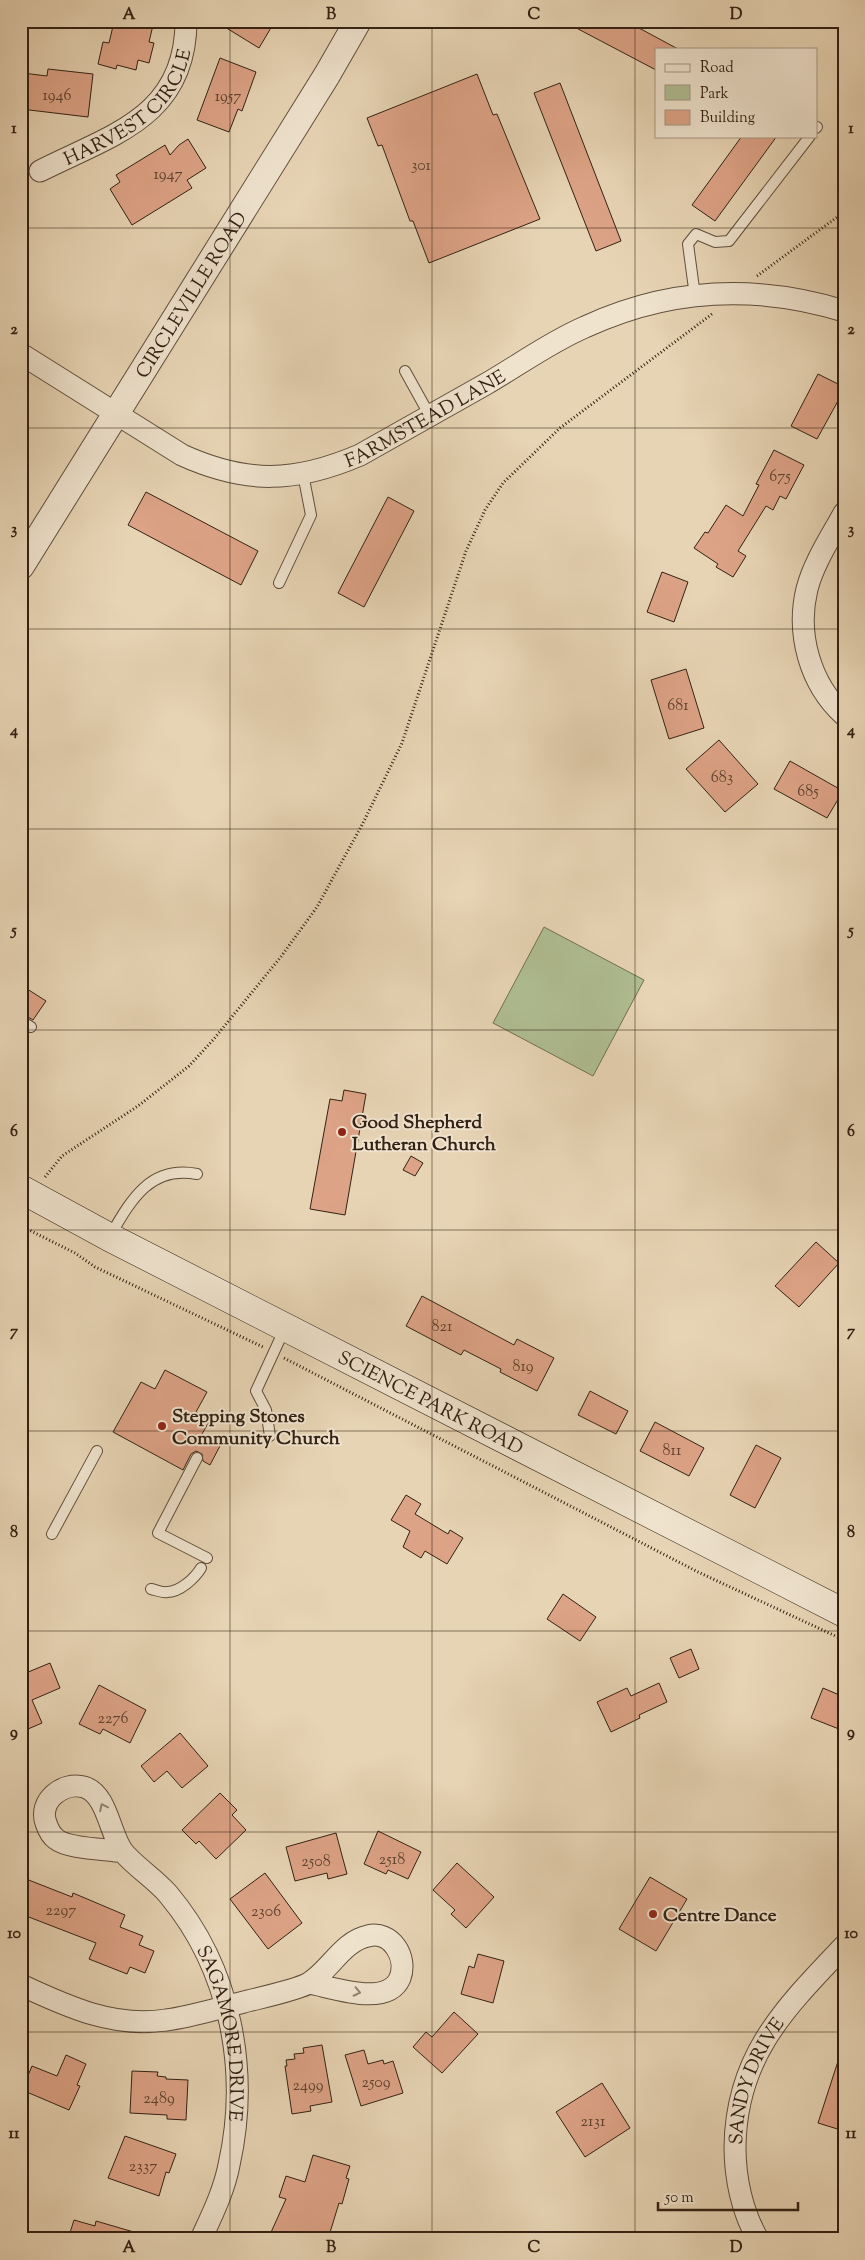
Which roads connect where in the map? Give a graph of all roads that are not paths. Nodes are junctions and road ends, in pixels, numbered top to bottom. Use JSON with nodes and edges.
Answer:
{"nodes":[{"id":1,"x":186,"y":21,"type":"edge"},
{"id":2,"x":358,"y":21,"type":"edge"},
{"id":3,"x":808,"y":138,"type":"edge"},
{"id":4,"x":40,"y":171,"type":"dead end"},
{"id":5,"x":695,"y":296,"type":"junction"},
{"id":6,"x":844,"y":311,"type":"edge"},
{"id":7,"x":21,"y":354,"type":"edge"},
{"id":8,"x":405,"y":371,"type":"dead end"},
{"id":9,"x":117,"y":412,"type":"junction"},
{"id":10,"x":430,"y":416,"type":"junction"},
{"id":11,"x":303,"y":474,"type":"junction"},
{"id":12,"x":844,"y":513,"type":"edge"},
{"id":13,"x":21,"y":566,"type":"edge"},
{"id":14,"x":280,"y":583,"type":"dead end"},
{"id":15,"x":844,"y":715,"type":"edge"},
{"id":16,"x":21,"y":1021,"type":"edge"},
{"id":17,"x":30,"y":1027,"type":"dead end"},
{"id":18,"x":197,"y":1174,"type":"dead end"},
{"id":19,"x":21,"y":1189,"type":"edge"},
{"id":20,"x":109,"y":1237,"type":"junction"},
{"id":21,"x":286,"y":1327,"type":"junction"},
{"id":22,"x":270,"y":1436,"type":"dead end"},
{"id":23,"x":97,"y":1451,"type":"dead end"},
{"id":24,"x":197,"y":1458,"type":"dead end"},
{"id":25,"x":52,"y":1534,"type":"dead end"},
{"id":26,"x":207,"y":1558,"type":"dead end"},
{"id":27,"x":201,"y":1568,"type":"dead end"},
{"id":28,"x":151,"y":1589,"type":"dead end"},
{"id":29,"x":844,"y":1613,"type":"edge"},
{"id":30,"x":123,"y":1852,"type":"dead end"},
{"id":31,"x":844,"y":1946,"type":"edge"},
{"id":32,"x":309,"y":1983,"type":"dead end"},
{"id":33,"x":21,"y":1985,"type":"edge"},
{"id":34,"x":225,"y":2007,"type":"junction"},
{"id":35,"x":201,"y":2239,"type":"edge"},
{"id":36,"x":758,"y":2239,"type":"edge"}],
"edges":[{"from":1,"to":4,"type":"street","name":"HARVEST CIRCLE"},
{"from":2,"to":9,"type":"street","name":"CIRCLEVILLE ROAD"},
{"from":3,"to":5,"type":"lane"},
{"from":5,"to":6,"type":"street","name":"FARMSTEAD LANE"},
{"from":5,"to":10,"type":"street","name":"FARMSTEAD LANE"},
{"from":7,"to":9,"type":"street","name":"FARMSTEAD LANE"},
{"from":8,"to":10,"type":"lane"},
{"from":9,"to":11,"type":"street","name":"FARMSTEAD LANE"},
{"from":9,"to":13,"type":"street","name":"CIRCLEVILLE ROAD"},
{"from":10,"to":11,"type":"street","name":"FARMSTEAD LANE"},
{"from":11,"to":14,"type":"lane"},
{"from":12,"to":15,"type":"street"},
{"from":16,"to":17,"type":"lane"},
{"from":18,"to":20,"type":"lane"},
{"from":19,"to":20,"type":"main road","name":"SCIENCE PARK ROAD"},
{"from":20,"to":21,"type":"main road","name":"SCIENCE PARK ROAD"},
{"from":21,"to":22,"type":"lane"},
{"from":21,"to":29,"type":"main road","name":"SCIENCE PARK ROAD"},
{"from":23,"to":25,"type":"lane"},
{"from":24,"to":26,"type":"lane"},
{"from":27,"to":28,"type":"lane"},
{"from":30,"to":34,"type":"street","name":"SAGAMORE DRIVE"},
{"from":31,"to":36,"type":"street","name":"SANDY DRIVE"},
{"from":32,"to":34,"type":"street"},
{"from":33,"to":34,"type":"street"},
{"from":34,"to":35,"type":"street","name":"SAGAMORE DRIVE"}]}
